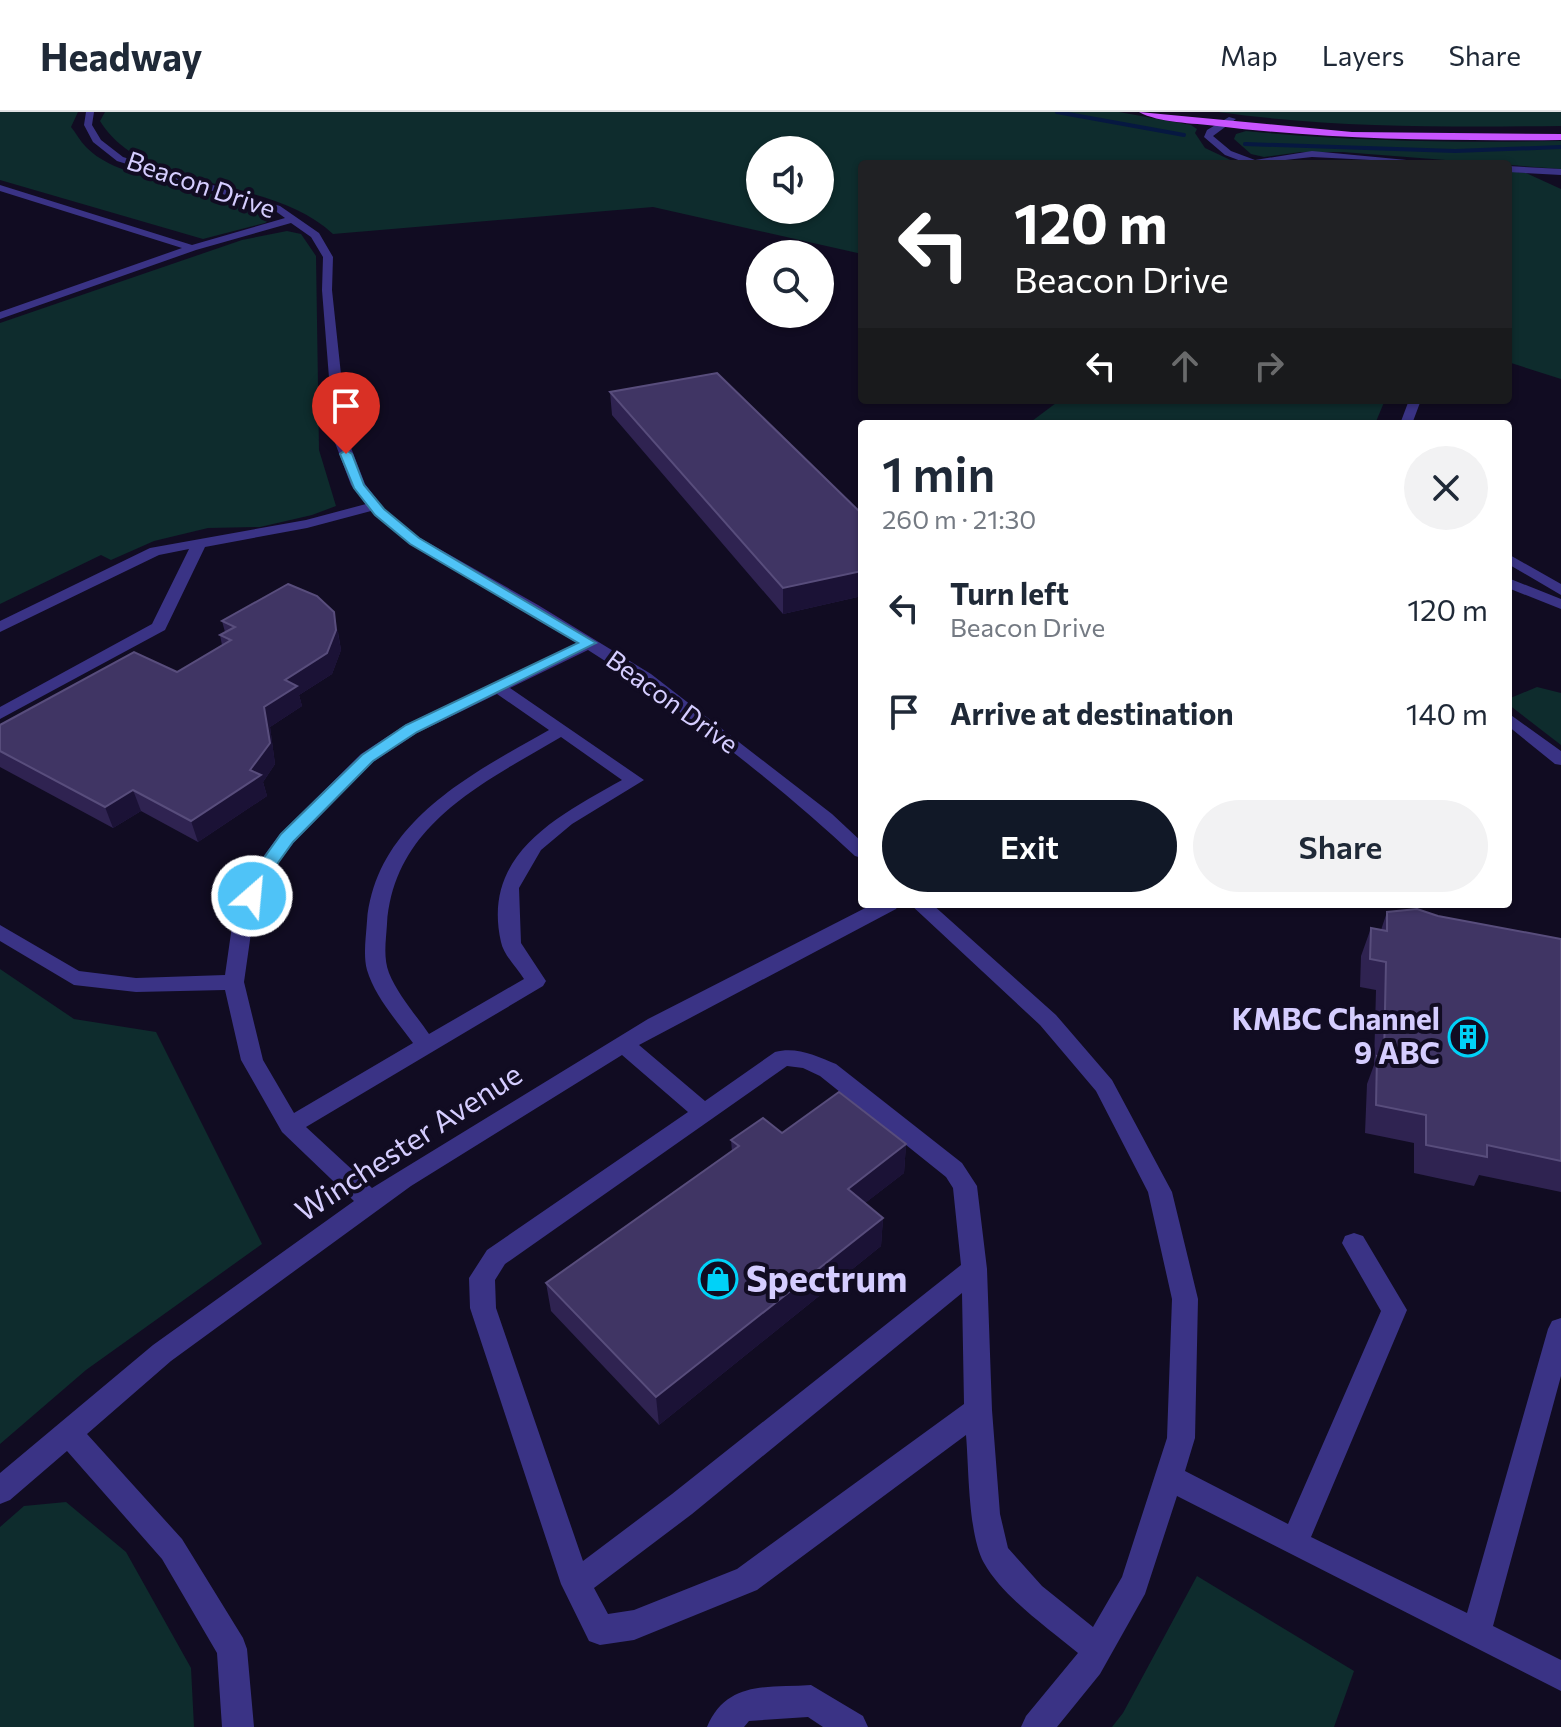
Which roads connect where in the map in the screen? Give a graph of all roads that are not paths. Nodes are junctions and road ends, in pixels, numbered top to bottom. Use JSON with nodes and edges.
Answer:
{"nodes":[{"id":1,"x":90,"y":112,"type":"edge"},
{"id":2,"x":1143,"y":112,"type":"edge"},
{"id":3,"x":1185,"y":112,"type":"edge"},
{"id":4,"x":1232,"y":119,"type":"junction"},
{"id":5,"x":1220,"y":125,"type":"junction"},
{"id":6,"x":1561,"y":131,"type":"edge"},
{"id":7,"x":1561,"y":137,"type":"edge"},
{"id":8,"x":1248,"y":160,"type":"edge"},
{"id":9,"x":1278,"y":160,"type":"edge"},
{"id":10,"x":1391,"y":160,"type":"edge"},
{"id":11,"x":1512,"y":169,"type":"edge"},
{"id":12,"x":1561,"y":172,"type":"edge"},
{"id":13,"x":0,"y":188,"type":"edge"},
{"id":14,"x":293,"y":219,"type":"junction"},
{"id":15,"x":192,"y":248,"type":"junction"},
{"id":16,"x":0,"y":316,"type":"edge"},
{"id":17,"x":375,"y":506,"type":"junction"},
{"id":18,"x":199,"y":543,"type":"junction"},
{"id":19,"x":1512,"y":560,"type":"edge"},
{"id":20,"x":1512,"y":585,"type":"edge"},
{"id":21,"x":1561,"y":590,"type":"edge"},
{"id":22,"x":1512,"y":592,"type":"edge"},
{"id":23,"x":1561,"y":604,"type":"edge"},
{"id":24,"x":0,"y":627,"type":"edge"},
{"id":25,"x":589,"y":643,"type":"junction"},
{"id":26,"x":496,"y":686,"type":"junction"},
{"id":27,"x":0,"y":714,"type":"edge"},
{"id":28,"x":1512,"y":721,"type":"edge"},
{"id":29,"x":561,"y":730,"type":"junction"},
{"id":30,"x":1561,"y":760,"type":"edge"},
{"id":31,"x":858,"y":848,"type":"edge"},
{"id":32,"x":881,"y":908,"type":"edge"},
{"id":33,"x":924,"y":908,"type":"edge"},
{"id":34,"x":0,"y":932,"type":"edge"},
{"id":35,"x":234,"y":982,"type":"junction"},
{"id":36,"x":624,"y":1044,"type":"junction"},
{"id":37,"x":426,"y":1046,"type":"junction"},
{"id":38,"x":704,"y":1113,"type":"junction"},
{"id":39,"x":290,"y":1126,"type":"junction"},
{"id":40,"x":371,"y":1202,"type":"junction"},
{"id":41,"x":1354,"y":1243,"type":"dead end"},
{"id":42,"x":974,"y":1269,"type":"junction"},
{"id":43,"x":1561,"y":1329,"type":"edge"},
{"id":44,"x":978,"y":1410,"type":"junction"},
{"id":45,"x":68,"y":1432,"type":"junction"},
{"id":46,"x":1169,"y":1477,"type":"junction"},
{"id":47,"x":0,"y":1491,"type":"edge"},
{"id":48,"x":1294,"y":1543,"type":"junction"},
{"id":49,"x":576,"y":1584,"type":"junction"},
{"id":50,"x":1476,"y":1633,"type":"junction"},
{"id":51,"x":1097,"y":1649,"type":"junction"},
{"id":52,"x":1561,"y":1676,"type":"edge"},
{"id":53,"x":238,"y":1727,"type":"edge"},
{"id":54,"x":723,"y":1727,"type":"edge"},
{"id":55,"x":852,"y":1727,"type":"edge"},
{"id":56,"x":1037,"y":1727,"type":"edge"}],
"edges":[{"from":1,"to":14,"type":"street","name":"Beacon Drive"},
{"from":2,"to":5,"type":"main road"},
{"from":3,"to":4,"type":"main road"},
{"from":4,"to":5,"type":"street"},
{"from":4,"to":6,"type":"main road"},
{"from":5,"to":7,"type":"main road"},
{"from":5,"to":8,"type":"street"},
{"from":9,"to":10,"type":"street"},
{"from":11,"to":12,"type":"street"},
{"from":13,"to":15,"type":"street"},
{"from":14,"to":15,"type":"street"},
{"from":14,"to":17,"type":"street","name":"Beacon Drive"},
{"from":15,"to":16,"type":"street"},
{"from":17,"to":18,"type":"street"},
{"from":17,"to":25,"type":"street","name":"Beacon Drive"},
{"from":18,"to":24,"type":"street"},
{"from":18,"to":27,"type":"street"},
{"from":19,"to":21,"type":"street"},
{"from":20,"to":23,"type":"street"},
{"from":22,"to":23,"type":"street"},
{"from":25,"to":26,"type":"street"},
{"from":25,"to":31,"type":"street","name":"Beacon Drive"},
{"from":26,"to":29,"type":"street"},
{"from":26,"to":35,"type":"street"},
{"from":28,"to":30,"type":"street"},
{"from":29,"to":37,"type":"street"},
{"from":29,"to":37,"type":"street"},
{"from":32,"to":36,"type":"street","name":"Winchester Avenue"},
{"from":33,"to":46,"type":"street"},
{"from":34,"to":35,"type":"street"},
{"from":35,"to":39,"type":"street"},
{"from":36,"to":38,"type":"street"},
{"from":36,"to":40,"type":"street","name":"Winchester Avenue"},
{"from":37,"to":39,"type":"street"},
{"from":38,"to":42,"type":"street"},
{"from":38,"to":49,"type":"street"},
{"from":39,"to":40,"type":"street"},
{"from":40,"to":45,"type":"street","name":"Winchester Avenue"},
{"from":41,"to":48,"type":"street"},
{"from":42,"to":44,"type":"street"},
{"from":42,"to":49,"type":"street"},
{"from":43,"to":50,"type":"street"},
{"from":44,"to":49,"type":"street"},
{"from":44,"to":51,"type":"street"},
{"from":45,"to":47,"type":"street","name":"Winchester Avenue"},
{"from":45,"to":53,"type":"street"},
{"from":46,"to":48,"type":"street"},
{"from":46,"to":51,"type":"street"},
{"from":48,"to":50,"type":"street"},
{"from":50,"to":52,"type":"street"},
{"from":51,"to":56,"type":"street"},
{"from":54,"to":55,"type":"street"}]}
